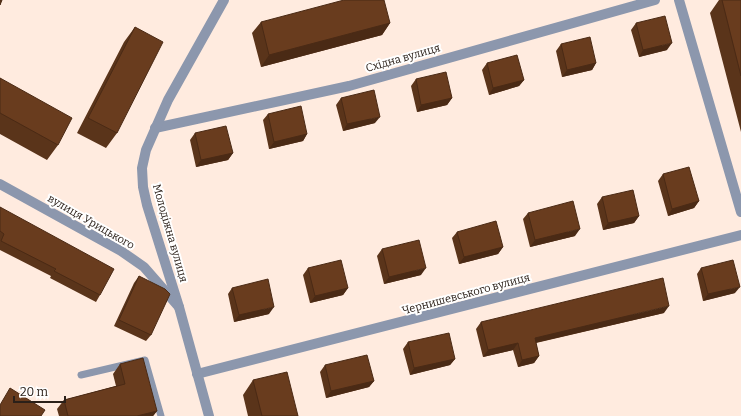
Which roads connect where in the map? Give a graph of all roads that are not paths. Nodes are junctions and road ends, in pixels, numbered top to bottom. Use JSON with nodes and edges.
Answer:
{"nodes":[{"id":1,"x":224,"y":0,"type":"edge"},
{"id":2,"x":655,"y":0,"type":"edge"},
{"id":3,"x":679,"y":0,"type":"edge"},
{"id":4,"x":155,"y":128,"type":"junction"},
{"id":5,"x":0,"y":184,"type":"edge"},
{"id":6,"x":741,"y":212,"type":"edge"},
{"id":7,"x":741,"y":235,"type":"edge"},
{"id":8,"x":179,"y":307,"type":"junction"},
{"id":9,"x":197,"y":374,"type":"junction"},
{"id":10,"x":81,"y":375,"type":"dead end"},
{"id":11,"x":161,"y":416,"type":"edge"},
{"id":12,"x":209,"y":416,"type":"edge"}],
"edges":[{"from":1,"to":4,"type":"street","name":"Молодіжна вулиця"},
{"from":2,"to":4,"type":"street","name":"Східна вулиця"},
{"from":3,"to":6,"type":"street"},
{"from":4,"to":8,"type":"street","name":"Молодіжна вулиця"},
{"from":5,"to":8,"type":"street","name":"вулиця Урицького"},
{"from":7,"to":9,"type":"street","name":"Чернишевського вулиця"},
{"from":8,"to":9,"type":"street","name":"Молодіжна вулиця"},
{"from":9,"to":12,"type":"street","name":"Молодіжна вулиця"},
{"from":10,"to":11,"type":"lane"}]}
